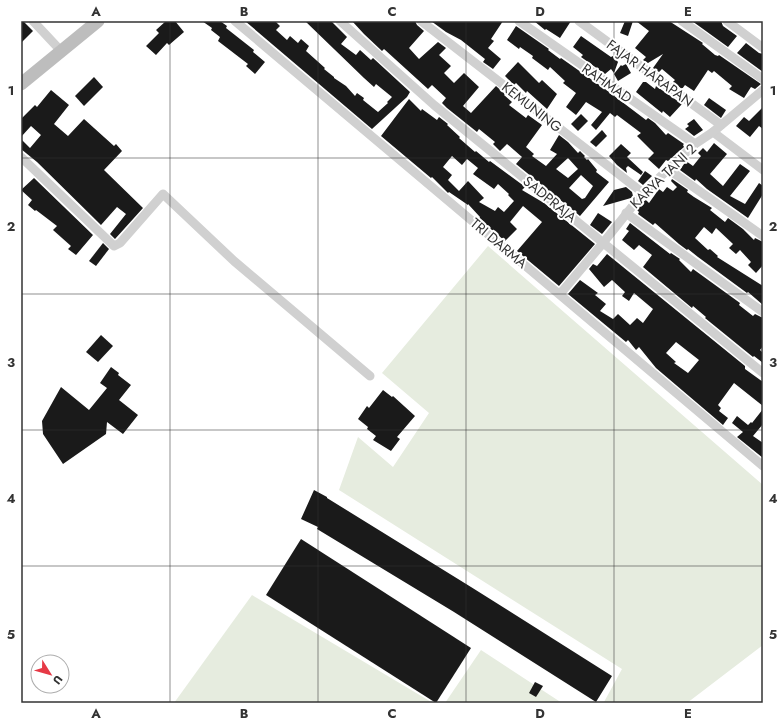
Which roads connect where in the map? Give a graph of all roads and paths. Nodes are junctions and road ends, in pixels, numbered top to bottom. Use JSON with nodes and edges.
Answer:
{"nodes":[{"id":1,"x":33,"y":21,"type":"edge"},
{"id":2,"x":98,"y":21,"type":"edge"},
{"id":3,"x":235,"y":21,"type":"edge"},
{"id":4,"x":340,"y":21,"type":"edge"},
{"id":5,"x":421,"y":21,"type":"edge"},
{"id":6,"x":519,"y":21,"type":"edge"},
{"id":7,"x":579,"y":21,"type":"edge"},
{"id":8,"x":682,"y":21,"type":"edge"},
{"id":9,"x":727,"y":21,"type":"edge"},
{"id":10,"x":763,"y":48,"type":"edge"},
{"id":11,"x":62,"y":52,"type":"junction"},
{"id":12,"x":763,"y":79,"type":"edge"},
{"id":13,"x":21,"y":84,"type":"edge"},
{"id":14,"x":763,"y":90,"type":"edge"},
{"id":15,"x":722,"y":125,"type":"junction"},
{"id":16,"x":713,"y":132,"type":"junction"},
{"id":17,"x":695,"y":144,"type":"junction"},
{"id":18,"x":21,"y":157,"type":"edge"},
{"id":19,"x":668,"y":169,"type":"junction"},
{"id":20,"x":763,"y":170,"type":"edge"},
{"id":21,"x":643,"y":193,"type":"junction"},
{"id":22,"x":626,"y":212,"type":"junction"},
{"id":23,"x":763,"y":236,"type":"edge"},
{"id":24,"x":603,"y":243,"type":"junction"},
{"id":25,"x":560,"y":294,"type":"junction"},
{"id":26,"x":763,"y":312,"type":"edge"},
{"id":27,"x":763,"y":373,"type":"edge"},
{"id":28,"x":370,"y":376,"type":"dead end"},
{"id":29,"x":763,"y":466,"type":"edge"}],
"edges":[{"from":1,"to":11,"type":"street"},
{"from":2,"to":11,"type":"street"},
{"from":3,"to":25,"type":"street","name":"TRI DARMA"},
{"from":4,"to":24,"type":"street","name":"SADPRAJA"},
{"from":5,"to":21,"type":"street","name":"KEMUNING"},
{"from":6,"to":17,"type":"street","name":"RAHMAD"},
{"from":7,"to":15,"type":"street","name":"FAJAR HARAPAN"},
{"from":8,"to":12,"type":"street"},
{"from":9,"to":10,"type":"street"},
{"from":11,"to":13,"type":"street"},
{"from":14,"to":15,"type":"street","name":"KARYA TANI 2"},
{"from":15,"to":16,"type":"street","name":"KARYA TANI 2"},
{"from":16,"to":17,"type":"street","name":"KARYA TANI 2"},
{"from":16,"to":20,"type":"street"},
{"from":17,"to":19,"type":"street","name":"KARYA TANI 2"},
{"from":18,"to":28,"type":"street"},
{"from":19,"to":21,"type":"street","name":"KARYA TANI 2"},
{"from":19,"to":23,"type":"street"},
{"from":21,"to":22,"type":"street","name":"KARYA TANI 2"},
{"from":22,"to":24,"type":"street","name":"KARYA TANI 2"},
{"from":22,"to":26,"type":"street"},
{"from":24,"to":25,"type":"street","name":"KARYA TANI 2"},
{"from":24,"to":27,"type":"street","name":"SADPRAJA"},
{"from":25,"to":29,"type":"street","name":"TRI DARMA"}]}
